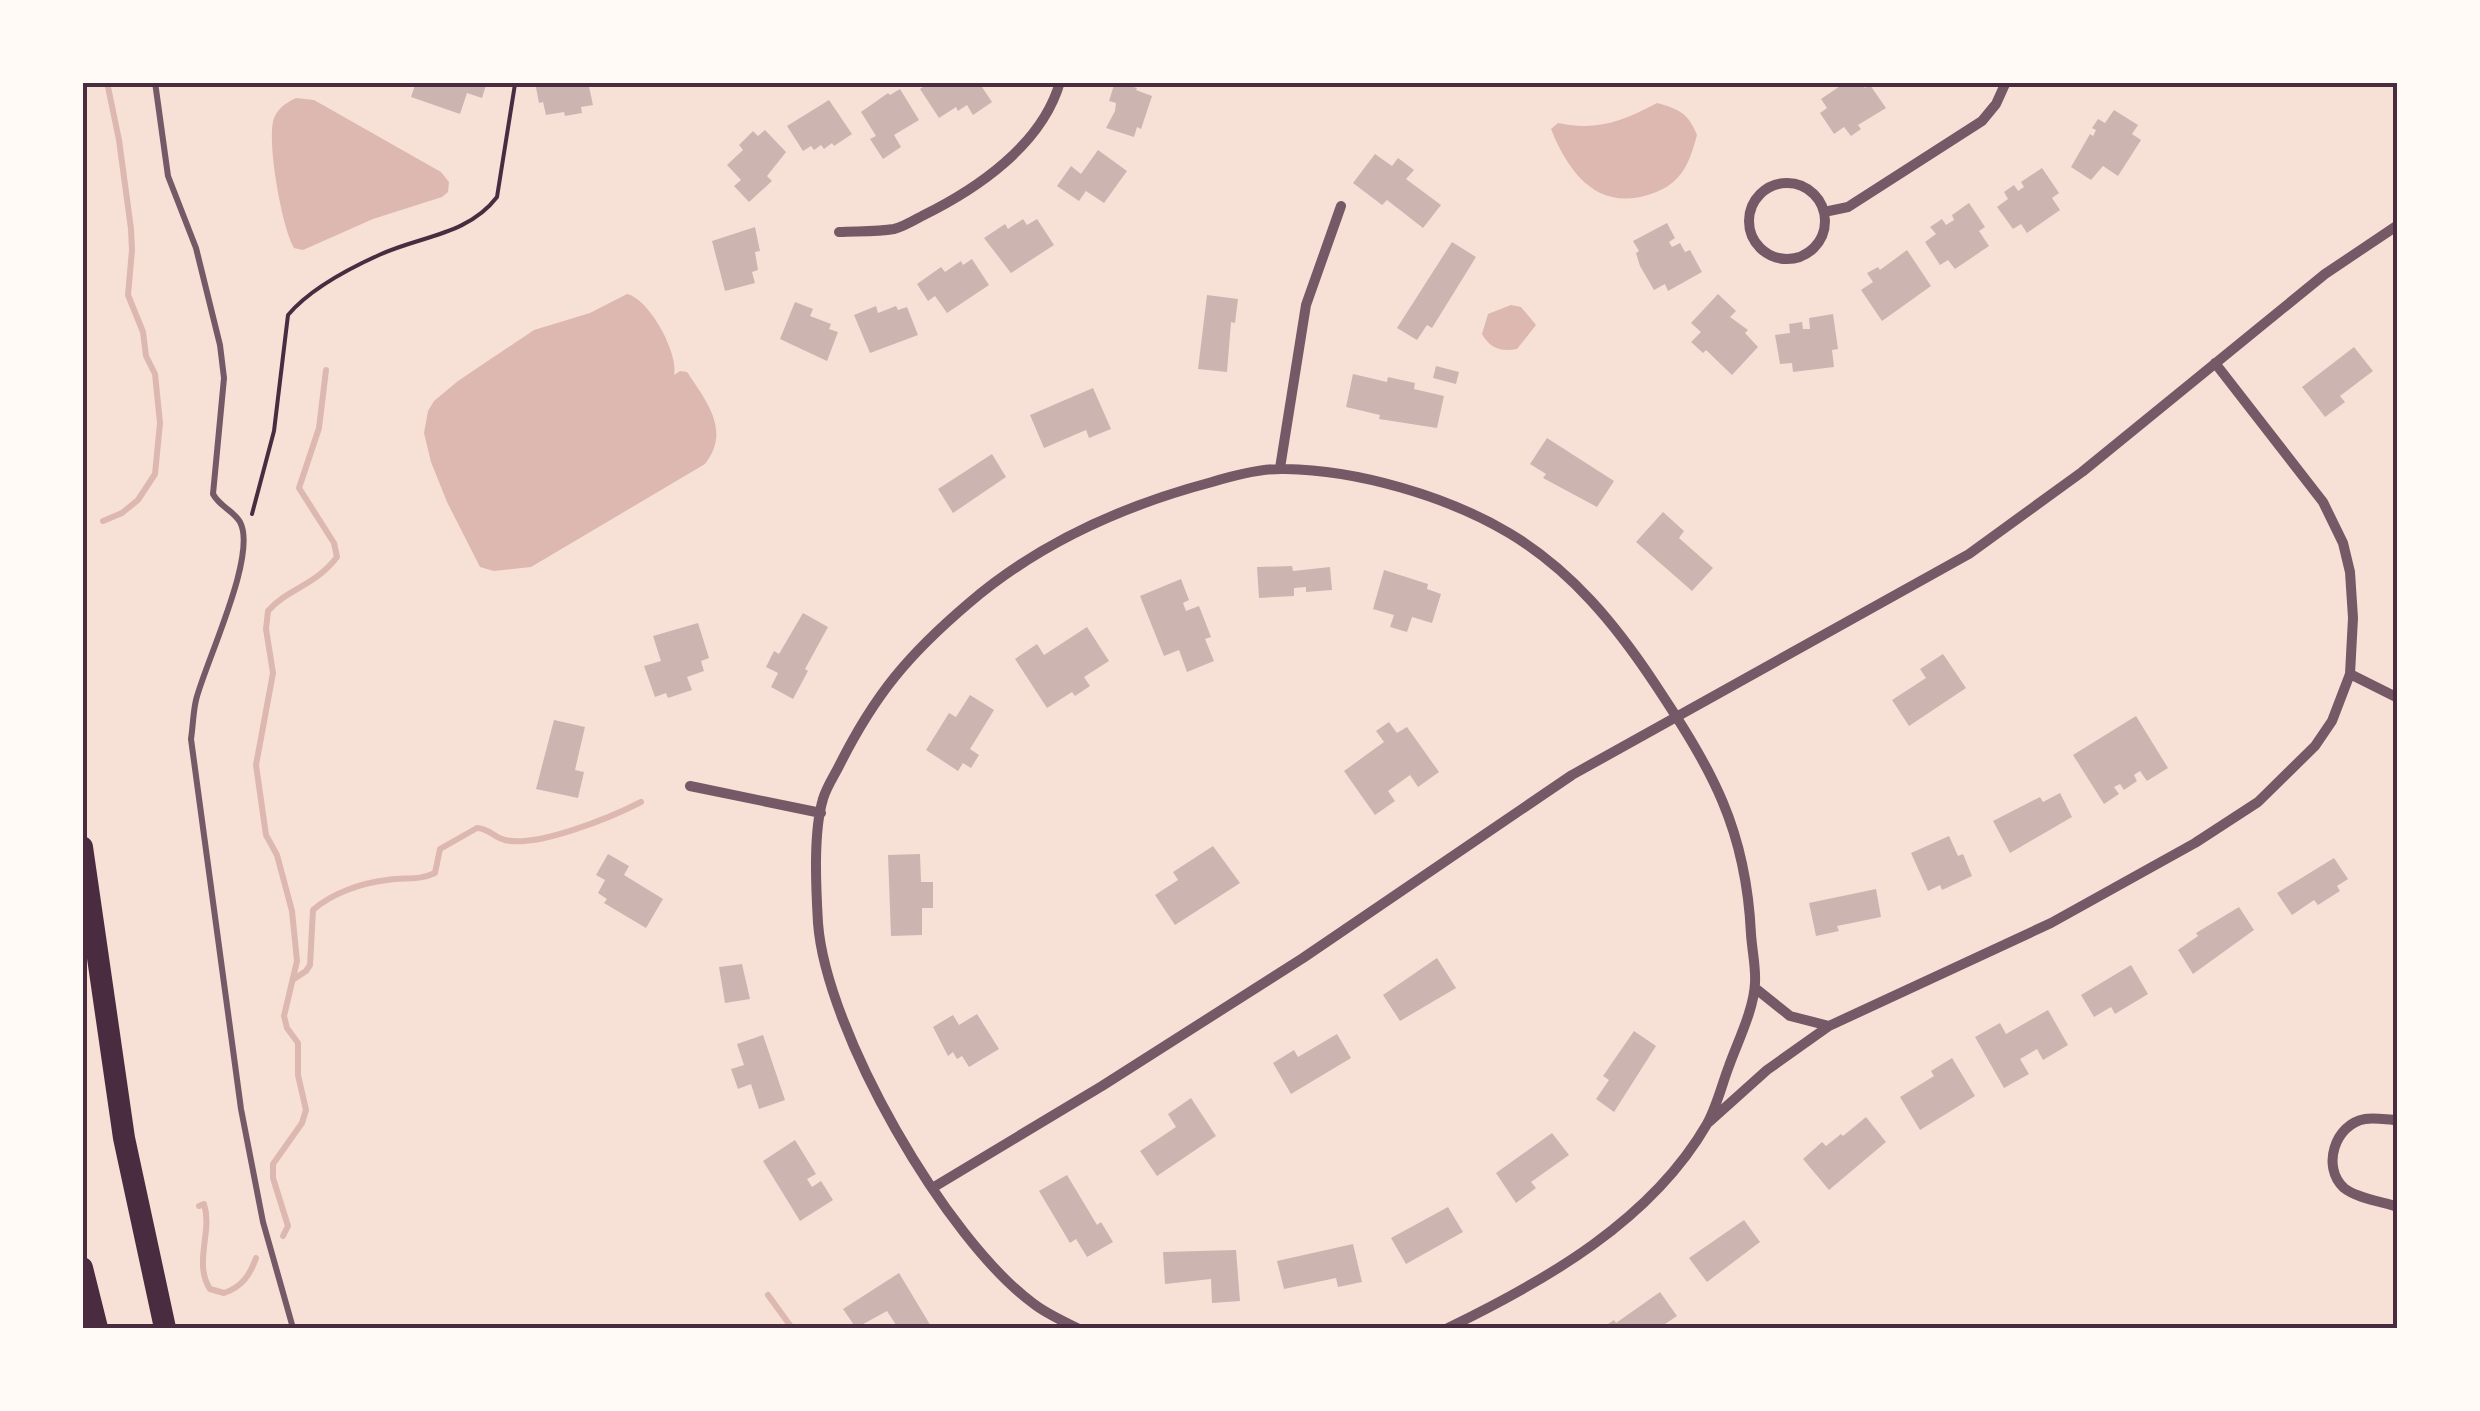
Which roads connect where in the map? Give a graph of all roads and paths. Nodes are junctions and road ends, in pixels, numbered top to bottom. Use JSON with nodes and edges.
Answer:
{"nodes":[{"id":1,"x":155,"y":82,"type":"edge"},
{"id":2,"x":522,"y":82,"type":"edge"},
{"id":3,"x":1060,"y":82,"type":"edge"},
{"id":4,"x":2005,"y":84,"type":"edge"},
{"id":5,"x":1342,"y":206,"type":"dead end"},
{"id":6,"x":1824,"y":212,"type":"junction"},
{"id":7,"x":2398,"y":225,"type":"edge"},
{"id":8,"x":838,"y":232,"type":"dead end"},
{"id":9,"x":2215,"y":364,"type":"junction"},
{"id":10,"x":1280,"y":468,"type":"junction"},
{"id":11,"x":244,"y":537,"type":"junction"},
{"id":12,"x":2350,"y":674,"type":"junction"},
{"id":13,"x":2398,"y":698,"type":"edge"},
{"id":14,"x":1677,"y":717,"type":"junction"},
{"id":15,"x":690,"y":786,"type":"dead end"},
{"id":16,"x":822,"y":813,"type":"junction"},
{"id":17,"x":82,"y":847,"type":"edge"},
{"id":18,"x":1755,"y":988,"type":"junction"},
{"id":19,"x":1830,"y":1026,"type":"junction"},
{"id":20,"x":2398,"y":1120,"type":"edge"},
{"id":21,"x":1708,"y":1122,"type":"junction"},
{"id":22,"x":934,"y":1187,"type":"junction"},
{"id":23,"x":2398,"y":1207,"type":"edge"},
{"id":24,"x":82,"y":1268,"type":"edge"},
{"id":25,"x":97,"y":1328,"type":"edge"},
{"id":26,"x":164,"y":1328,"type":"edge"},
{"id":27,"x":292,"y":1328,"type":"edge"},
{"id":28,"x":1077,"y":1328,"type":"edge"},
{"id":29,"x":1448,"y":1328,"type":"edge"}],
"edges":[{"from":1,"to":11,"type":"lane"},
{"from":2,"to":11,"type":"path"},
{"from":3,"to":8,"type":"street"},
{"from":4,"to":6,"type":"street"},
{"from":5,"to":10,"type":"street"},
{"from":6,"to":6,"type":"street"},
{"from":7,"to":9,"type":"street"},
{"from":9,"to":12,"type":"street"},
{"from":9,"to":14,"type":"street"},
{"from":10,"to":14,"type":"street"},
{"from":10,"to":16,"type":"street"},
{"from":11,"to":27,"type":"lane"},
{"from":12,"to":13,"type":"street"},
{"from":12,"to":19,"type":"street"},
{"from":14,"to":18,"type":"street"},
{"from":14,"to":22,"type":"street"},
{"from":15,"to":16,"type":"street"},
{"from":16,"to":22,"type":"street"},
{"from":17,"to":26,"type":"highway"},
{"from":18,"to":19,"type":"street"},
{"from":18,"to":21,"type":"street"},
{"from":19,"to":21,"type":"street"},
{"from":20,"to":23,"type":"street"},
{"from":21,"to":29,"type":"street"},
{"from":22,"to":28,"type":"street"},
{"from":24,"to":25,"type":"highway"}]}
